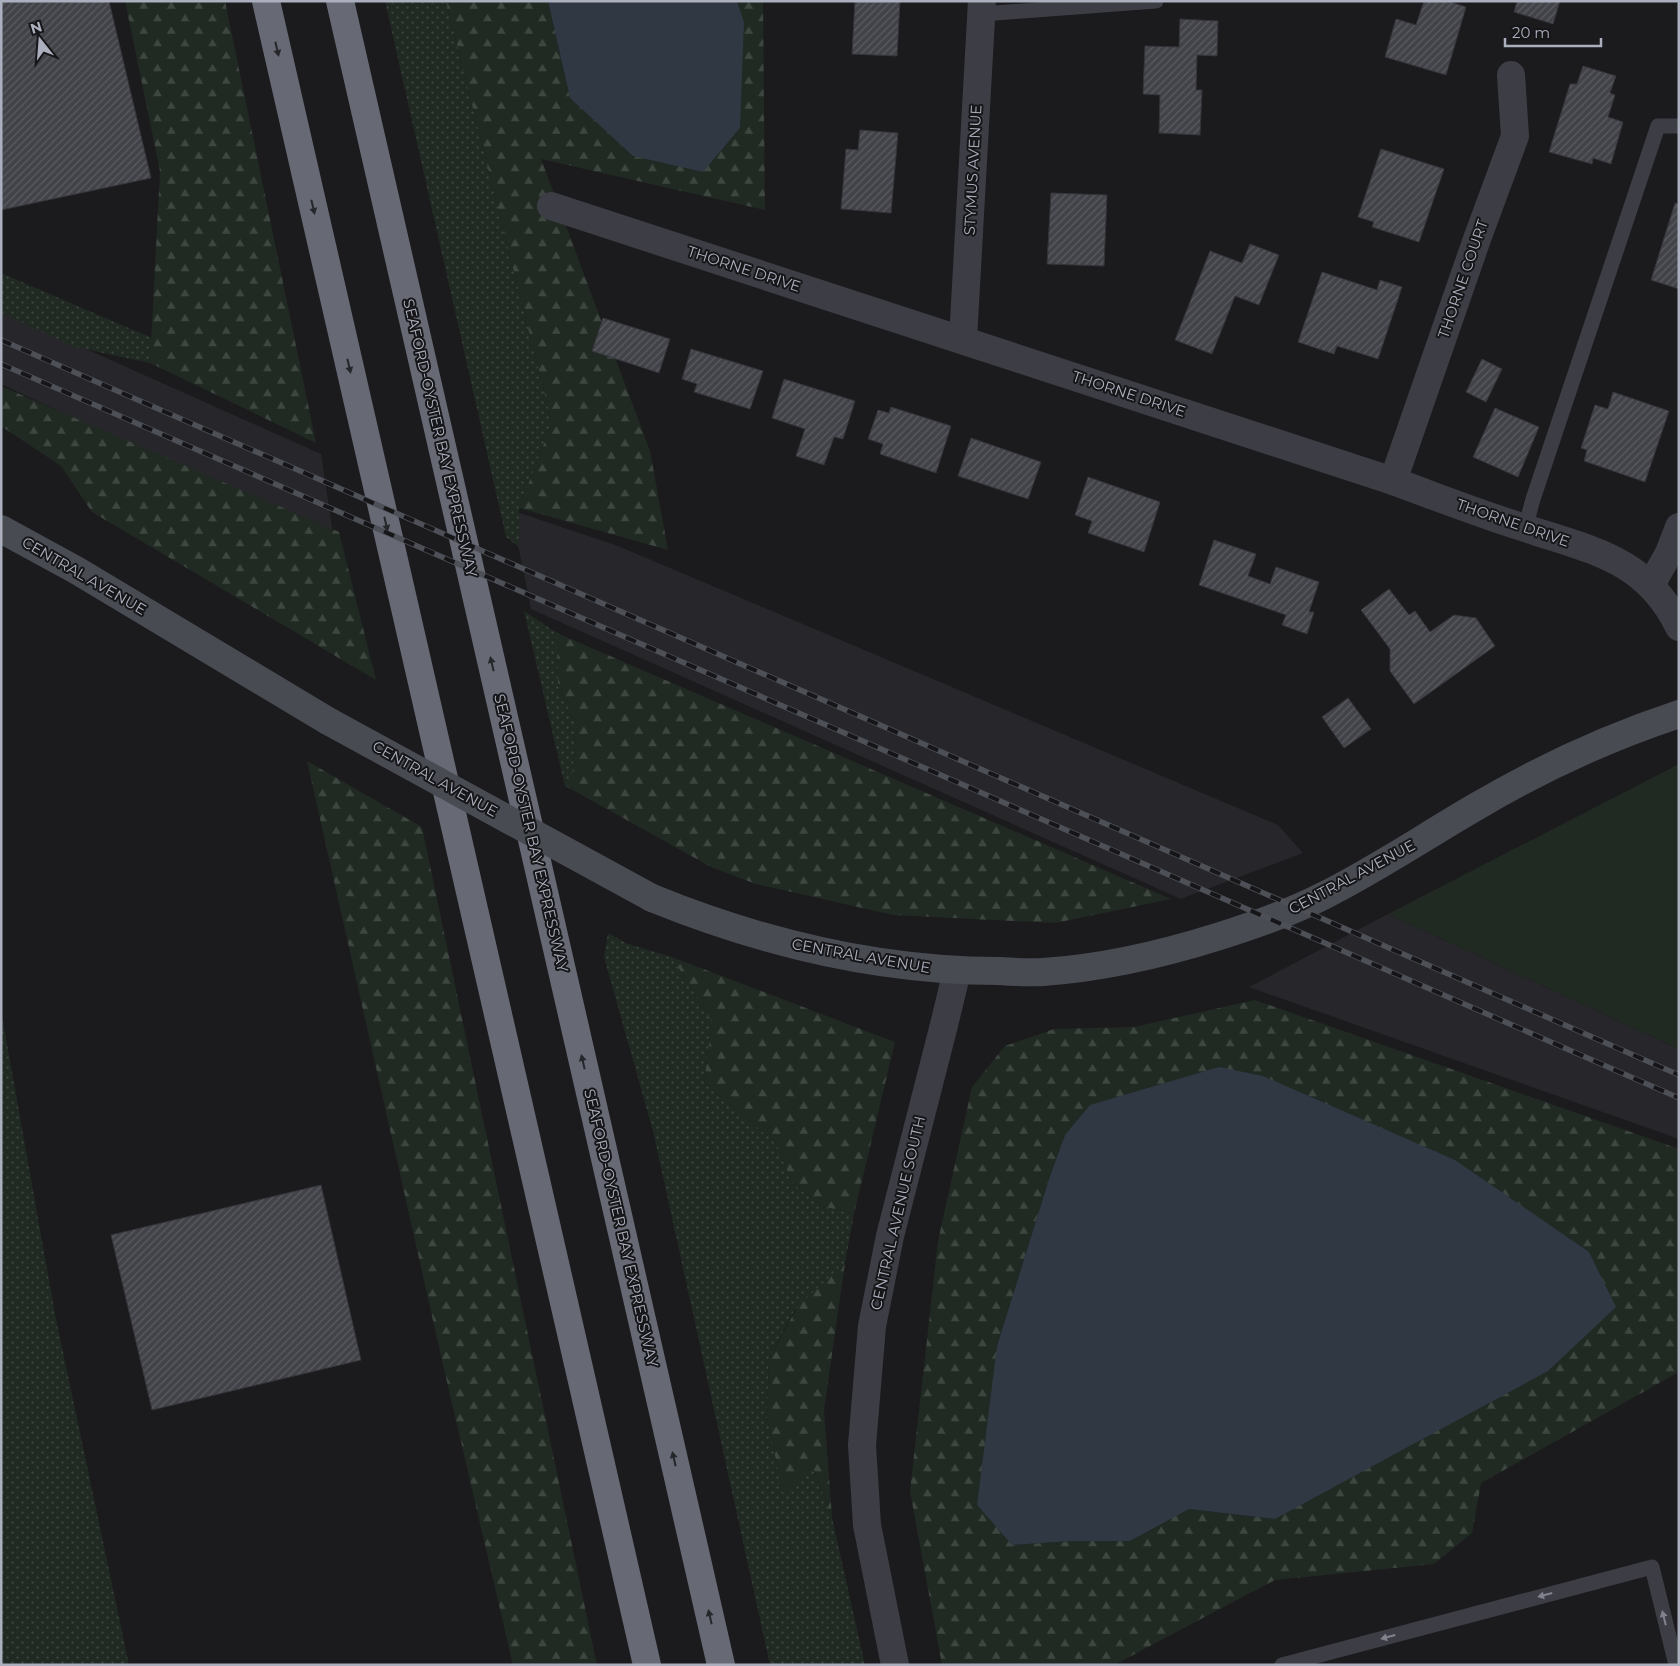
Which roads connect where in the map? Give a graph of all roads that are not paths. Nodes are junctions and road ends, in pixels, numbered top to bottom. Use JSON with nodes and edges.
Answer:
{"nodes":[{"id":1,"x":266,"y":1,"type":"edge"},
{"id":2,"x":340,"y":1,"type":"edge"},
{"id":3,"x":1156,"y":1,"type":"edge"},
{"id":4,"x":982,"y":8,"type":"edge"},
{"id":5,"x":1511,"y":75,"type":"dead end"},
{"id":6,"x":1679,"y":126,"type":"edge"},
{"id":7,"x":551,"y":206,"type":"dead end"},
{"id":8,"x":963,"y":339,"type":"junction"},
{"id":9,"x":1393,"y":480,"type":"junction"},
{"id":10,"x":1679,"y":527,"type":"edge"},
{"id":11,"x":1,"y":529,"type":"edge"},
{"id":12,"x":1525,"y":529,"type":"junction"},
{"id":13,"x":1651,"y":585,"type":"junction"},
{"id":14,"x":1679,"y":627,"type":"edge"},
{"id":15,"x":1679,"y":714,"type":"edge"},
{"id":16,"x":957,"y":971,"type":"junction"},
{"id":17,"x":647,"y":1665,"type":"edge"},
{"id":18,"x":721,"y":1665,"type":"edge"},
{"id":19,"x":895,"y":1665,"type":"edge"},
{"id":20,"x":1282,"y":1665,"type":"edge"},
{"id":21,"x":1676,"y":1665,"type":"edge"}],
"edges":[{"from":1,"to":17,"type":"highway","one_way":true},
{"from":18,"to":2,"type":"highway","name":"SEAFORD-OYSTER BAY EXPRESSWAY","one_way":true},
{"from":3,"to":4,"type":"lane"},
{"from":4,"to":8,"type":"street","name":"STYMUS AVENUE"},
{"from":5,"to":9,"type":"street","name":"THORNE COURT"},
{"from":6,"to":12,"type":"lane"},
{"from":7,"to":8,"type":"street","name":"THORNE DRIVE"},
{"from":8,"to":9,"type":"street","name":"THORNE DRIVE"},
{"from":9,"to":12,"type":"street","name":"THORNE DRIVE"},
{"from":10,"to":13,"type":"street"},
{"from":11,"to":16,"type":"main road","name":"CENTRAL AVENUE","bridge":true},
{"from":12,"to":13,"type":"street","name":"THORNE DRIVE"},
{"from":13,"to":14,"type":"street","name":"THORNE DRIVE"},
{"from":15,"to":16,"type":"main road","name":"CENTRAL AVENUE"},
{"from":16,"to":19,"type":"street","name":"CENTRAL AVENUE SOUTH"},
{"from":21,"to":20,"type":"lane","one_way":true}]}
